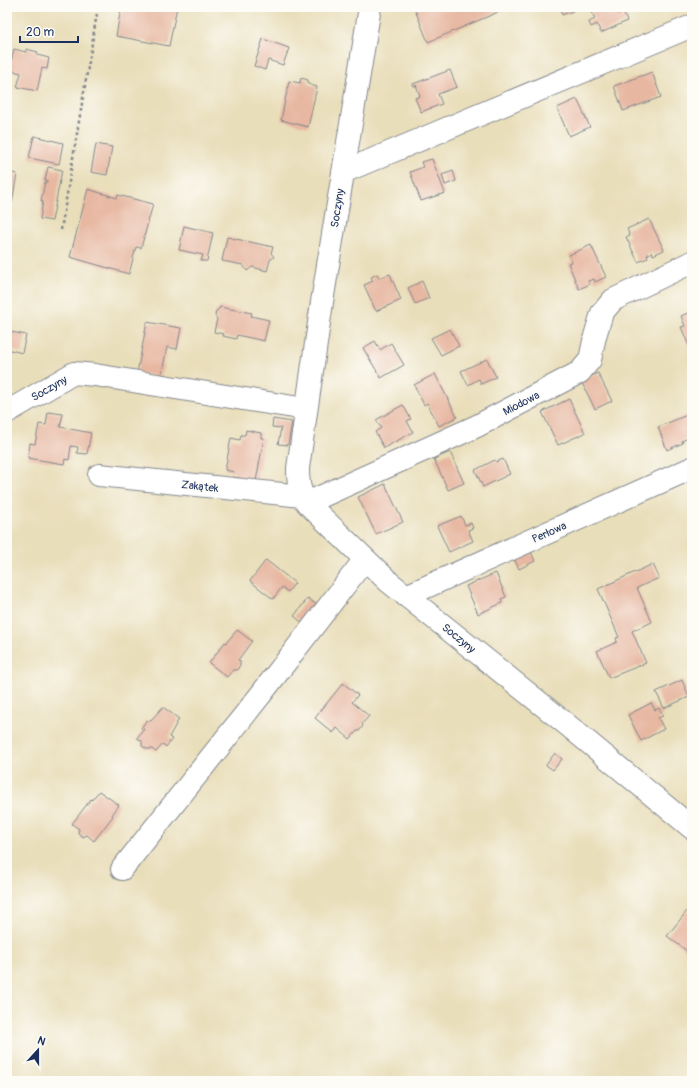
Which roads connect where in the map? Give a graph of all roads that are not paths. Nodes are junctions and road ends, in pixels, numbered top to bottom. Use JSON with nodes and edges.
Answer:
{"nodes":[{"id":1,"x":370,"y":7,"type":"edge"},
{"id":2,"x":692,"y":26,"type":"edge"},
{"id":3,"x":343,"y":172,"type":"junction"},
{"id":4,"x":692,"y":262,"type":"edge"},
{"id":5,"x":306,"y":409,"type":"junction"},
{"id":6,"x":7,"y":412,"type":"edge"},
{"id":7,"x":692,"y":468,"type":"edge"},
{"id":8,"x":98,"y":475,"type":"dead end"},
{"id":9,"x":304,"y":500,"type":"junction"},
{"id":10,"x":365,"y":560,"type":"junction"},
{"id":11,"x":406,"y":596,"type":"junction"},
{"id":12,"x":692,"y":828,"type":"edge"},
{"id":13,"x":122,"y":869,"type":"dead end"}],
"edges":[{"from":1,"to":3,"type":"street","name":"Soczyny"},
{"from":2,"to":3,"type":"street"},
{"from":3,"to":5,"type":"street","name":"Soczyny"},
{"from":4,"to":9,"type":"street","name":"Miodowa"},
{"from":5,"to":6,"type":"street","name":"Soczyny"},
{"from":5,"to":9,"type":"street","name":"Soczyny"},
{"from":7,"to":11,"type":"street","name":"Perłowa"},
{"from":8,"to":9,"type":"street","name":"Zakątek"},
{"from":9,"to":10,"type":"street","name":"Soczyny"},
{"from":10,"to":11,"type":"street","name":"Soczyny"},
{"from":10,"to":13,"type":"street"},
{"from":11,"to":12,"type":"street","name":"Soczyny"}]}
